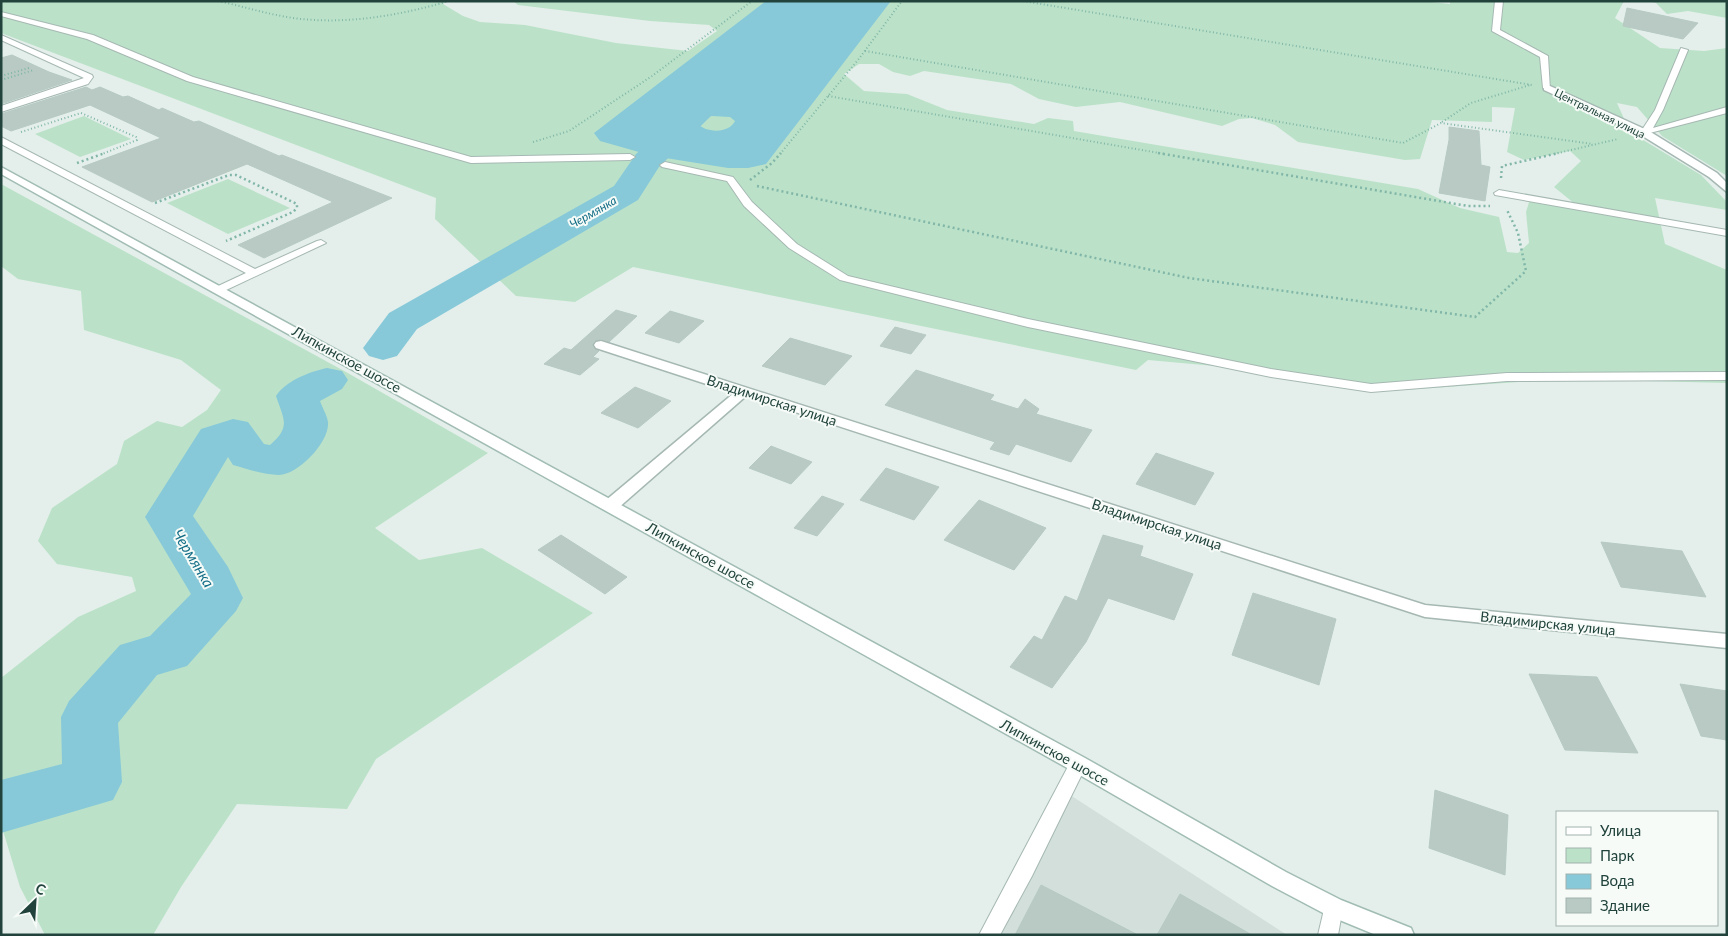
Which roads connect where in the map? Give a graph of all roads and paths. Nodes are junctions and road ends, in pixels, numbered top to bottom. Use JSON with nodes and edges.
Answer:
{"nodes":[{"id":1,"x":218,"y":1,"type":"edge"},
{"id":2,"x":449,"y":1,"type":"edge"},
{"id":3,"x":752,"y":1,"type":"edge"},
{"id":4,"x":902,"y":1,"type":"edge"},
{"id":5,"x":1023,"y":1,"type":"edge"},
{"id":6,"x":1499,"y":1,"type":"edge"},
{"id":7,"x":1,"y":14,"type":"edge"},
{"id":8,"x":1,"y":37,"type":"edge"},
{"id":9,"x":18,"y":45,"type":"junction"},
{"id":10,"x":1,"y":50,"type":"edge"},
{"id":11,"x":865,"y":50,"type":"junction"},
{"id":12,"x":1684,"y":50,"type":"dead end"},
{"id":13,"x":55,"y":62,"type":"junction"},
{"id":14,"x":1,"y":76,"type":"edge"},
{"id":15,"x":1,"y":80,"type":"edge"},
{"id":16,"x":1530,"y":85,"type":"junction"},
{"id":17,"x":1547,"y":88,"type":"junction"},
{"id":18,"x":828,"y":96,"type":"junction"},
{"id":19,"x":1,"y":109,"type":"edge"},
{"id":20,"x":1727,"y":110,"type":"edge"},
{"id":21,"x":1441,"y":123,"type":"junction"},
{"id":22,"x":20,"y":133,"type":"dead end"},
{"id":23,"x":1645,"y":133,"type":"junction"},
{"id":24,"x":1,"y":140,"type":"edge"},
{"id":25,"x":525,"y":144,"type":"dead end"},
{"id":26,"x":1595,"y":144,"type":"junction"},
{"id":27,"x":630,"y":157,"type":"dead end"},
{"id":28,"x":665,"y":165,"type":"dead end"},
{"id":29,"x":1,"y":170,"type":"edge"},
{"id":30,"x":58,"y":170,"type":"junction"},
{"id":31,"x":730,"y":180,"type":"junction"},
{"id":32,"x":746,"y":184,"type":"junction"},
{"id":33,"x":1727,"y":189,"type":"edge"},
{"id":34,"x":1499,"y":194,"type":"junction"},
{"id":35,"x":1506,"y":207,"type":"junction"},
{"id":36,"x":136,"y":211,"type":"junction"},
{"id":37,"x":1727,"y":233,"type":"edge"},
{"id":38,"x":321,"y":243,"type":"dead end"},
{"id":39,"x":208,"y":248,"type":"junction"},
{"id":40,"x":255,"y":273,"type":"junction"},
{"id":41,"x":220,"y":289,"type":"junction"},
{"id":42,"x":601,"y":345,"type":"dead end"},
{"id":43,"x":1727,"y":376,"type":"edge"},
{"id":44,"x":744,"y":391,"type":"junction"},
{"id":45,"x":611,"y":505,"type":"junction"},
{"id":46,"x":1727,"y":641,"type":"edge"},
{"id":47,"x":1078,"y":764,"type":"junction"},
{"id":48,"x":1333,"y":907,"type":"junction"},
{"id":49,"x":989,"y":935,"type":"edge"},
{"id":50,"x":1328,"y":935,"type":"edge"},
{"id":51,"x":1403,"y":935,"type":"edge"}],
"edges":[{"from":1,"to":2,"type":"path"},
{"from":3,"to":25,"type":"path"},
{"from":4,"to":11,"type":"path"},
{"from":5,"to":16,"type":"path"},
{"from":6,"to":17,"type":"lane"},
{"from":7,"to":27,"type":"lane"},
{"from":8,"to":9,"type":"lane"},
{"from":9,"to":10,"type":"lane"},
{"from":9,"to":13,"type":"lane"},
{"from":11,"to":18,"type":"path"},
{"from":11,"to":21,"type":"path"},
{"from":12,"to":23,"type":"lane"},
{"from":13,"to":14,"type":"path"},
{"from":13,"to":15,"type":"path"},
{"from":13,"to":19,"type":"lane"},
{"from":16,"to":17,"type":"path"},
{"from":16,"to":21,"type":"path"},
{"from":17,"to":23,"type":"street","name":"Центральная улица"},
{"from":18,"to":32,"type":"path"},
{"from":18,"to":35,"type":"path"},
{"from":20,"to":23,"type":"lane"},
{"from":21,"to":26,"type":"path"},
{"from":22,"to":30,"type":"path"},
{"from":23,"to":26,"type":"path"},
{"from":23,"to":33,"type":"street","name":"Центральная улица"},
{"from":24,"to":30,"type":"lane"},
{"from":26,"to":34,"type":"path"},
{"from":28,"to":31,"type":"lane"},
{"from":29,"to":41,"type":"street","name":"Липкинское шоссе"},
{"from":30,"to":36,"type":"lane"},
{"from":31,"to":32,"type":"path"},
{"from":31,"to":43,"type":"lane"},
{"from":32,"to":35,"type":"path"},
{"from":34,"to":35,"type":"path"},
{"from":34,"to":37,"type":"lane"},
{"from":36,"to":39,"type":"lane"},
{"from":36,"to":39,"type":"path"},
{"from":38,"to":40,"type":"lane"},
{"from":39,"to":40,"type":"lane"},
{"from":40,"to":41,"type":"lane"},
{"from":41,"to":45,"type":"street","name":"Липкинское шоссе"},
{"from":42,"to":44,"type":"street","name":"Владимирская улица"},
{"from":44,"to":45,"type":"street"},
{"from":44,"to":46,"type":"street","name":"Владимирская улица"},
{"from":45,"to":47,"type":"street","name":"Липкинское шоссе"},
{"from":47,"to":48,"type":"street","name":"Липкинское шоссе"},
{"from":47,"to":49,"type":"lane"},
{"from":48,"to":50,"type":"lane"},
{"from":48,"to":51,"type":"street","name":"Липкинское шоссе"}]}
